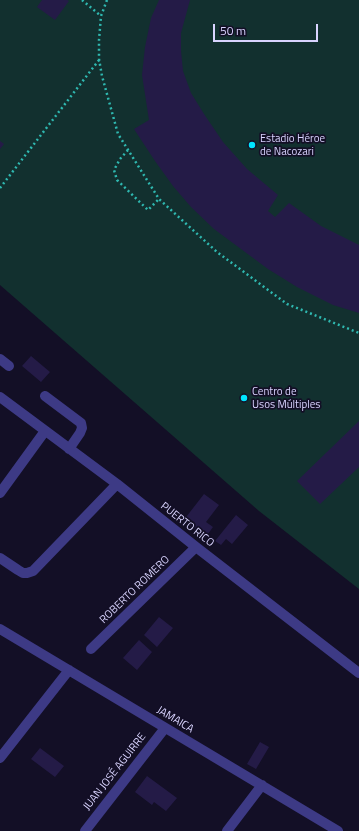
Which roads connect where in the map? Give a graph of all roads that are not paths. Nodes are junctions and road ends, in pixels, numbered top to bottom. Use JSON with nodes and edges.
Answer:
{"nodes":[{"id":1,"x":0,"y":359,"type":"edge"},
{"id":2,"x":9,"y":366,"type":"dead end"},
{"id":3,"x":45,"y":396,"type":"dead end"},
{"id":4,"x":0,"y":397,"type":"edge"},
{"id":5,"x":45,"y":431,"type":"junction"},
{"id":6,"x":69,"y":449,"type":"junction"},
{"id":7,"x":116,"y":484,"type":"junction"},
{"id":8,"x":0,"y":493,"type":"edge"},
{"id":9,"x":196,"y":547,"type":"junction"},
{"id":10,"x":0,"y":558,"type":"edge"},
{"id":11,"x":0,"y":629,"type":"edge"},
{"id":12,"x":91,"y":649,"type":"dead end"},
{"id":13,"x":69,"y":670,"type":"junction"},
{"id":14,"x":359,"y":672,"type":"edge"},
{"id":15,"x":165,"y":728,"type":"junction"},
{"id":16,"x":0,"y":758,"type":"edge"},
{"id":17,"x":262,"y":785,"type":"junction"},
{"id":18,"x":85,"y":831,"type":"edge"},
{"id":19,"x":227,"y":831,"type":"edge"},
{"id":20,"x":338,"y":831,"type":"edge"}],
"edges":[{"from":1,"to":2,"type":"street"},
{"from":3,"to":6,"type":"street"},
{"from":4,"to":5,"type":"street","name":"PUERTO RICO"},
{"from":5,"to":6,"type":"street","name":"PUERTO RICO"},
{"from":5,"to":8,"type":"street"},
{"from":6,"to":7,"type":"street","name":"PUERTO RICO"},
{"from":7,"to":9,"type":"street","name":"PUERTO RICO"},
{"from":7,"to":10,"type":"street"},
{"from":9,"to":12,"type":"street","name":"ROBERTO ROMERO"},
{"from":9,"to":14,"type":"street","name":"PUERTO RICO"},
{"from":11,"to":13,"type":"street","name":"JAMAICA"},
{"from":13,"to":15,"type":"street","name":"JAMAICA"},
{"from":13,"to":16,"type":"street"},
{"from":15,"to":17,"type":"street","name":"JAMAICA"},
{"from":15,"to":18,"type":"street","name":"JUAN JOSÉ AGUIRRE"},
{"from":17,"to":19,"type":"street"},
{"from":17,"to":20,"type":"street","name":"JAMAICA"}]}
